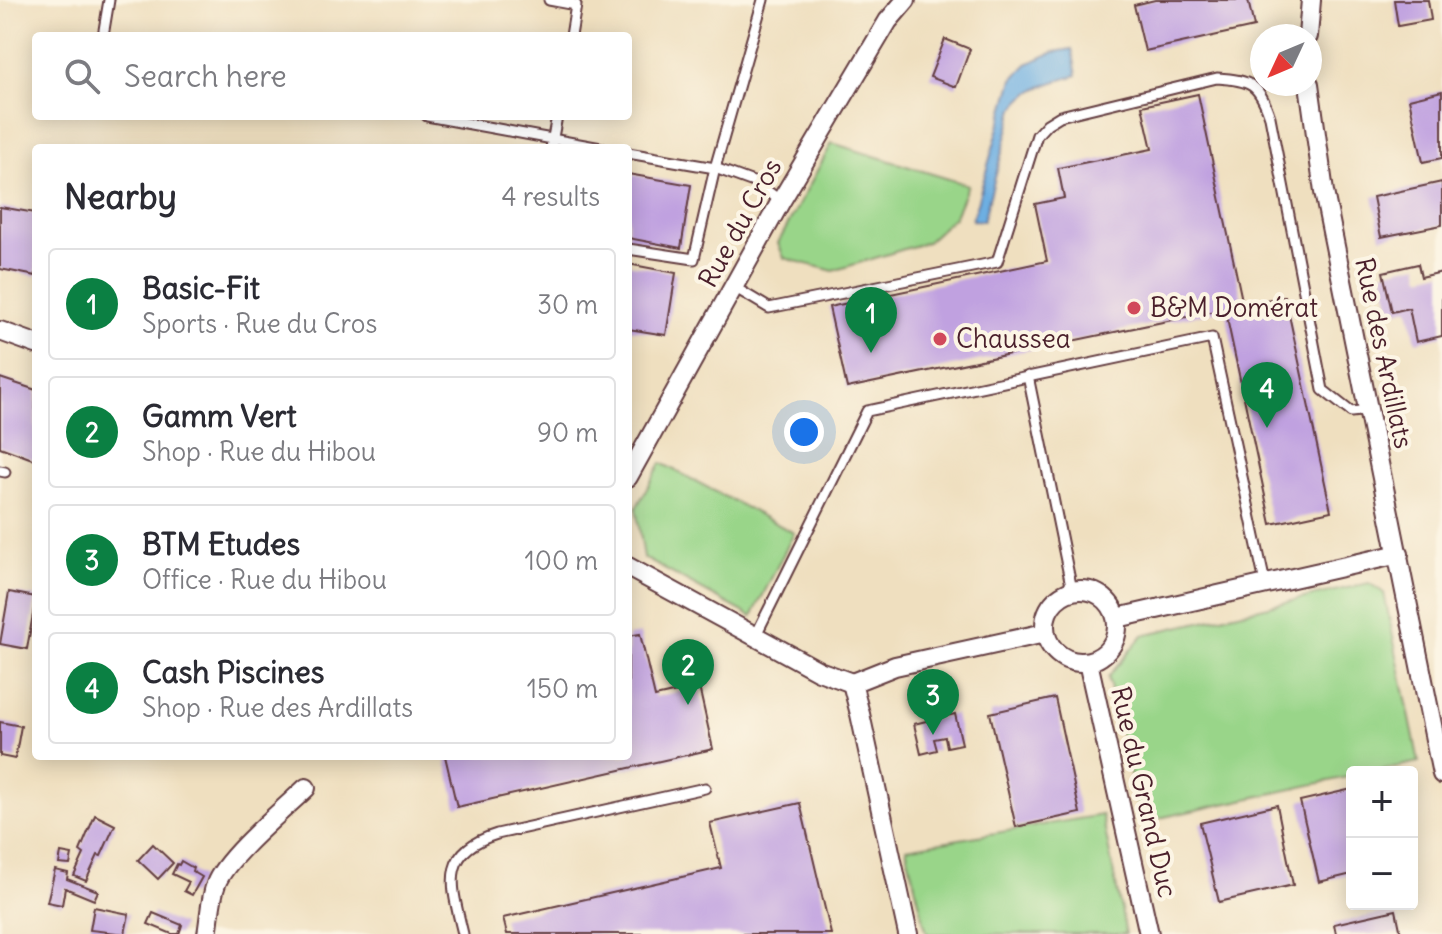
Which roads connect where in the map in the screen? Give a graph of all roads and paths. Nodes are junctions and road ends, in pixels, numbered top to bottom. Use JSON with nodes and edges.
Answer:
{"nodes":[{"id":1,"x":109,"y":0,"type":"edge"},
{"id":2,"x":549,"y":0,"type":"edge"},
{"id":3,"x":763,"y":0,"type":"edge"},
{"id":4,"x":906,"y":0,"type":"edge"},
{"id":5,"x":1311,"y":0,"type":"edge"},
{"id":6,"x":1309,"y":24,"type":"edge"},
{"id":7,"x":104,"y":32,"type":"edge"},
{"id":8,"x":572,"y":32,"type":"edge"},
{"id":9,"x":1311,"y":96,"type":"edge"},
{"id":10,"x":445,"y":120,"type":"edge"},
{"id":11,"x":556,"y":120,"type":"edge"},
{"id":12,"x":552,"y":144,"type":"edge"},
{"id":13,"x":632,"y":154,"type":"edge"},
{"id":14,"x":715,"y":168,"type":"junction"},
{"id":15,"x":781,"y":201,"type":"junction"},
{"id":16,"x":632,"y":250,"type":"edge"},
{"id":17,"x":733,"y":287,"type":"junction"},
{"id":18,"x":0,"y":331,"type":"edge"},
{"id":19,"x":32,"y":343,"type":"edge"},
{"id":20,"x":1028,"y":376,"type":"junction"},
{"id":21,"x":1369,"y":410,"type":"junction"},
{"id":22,"x":632,"y":470,"type":"edge"},
{"id":23,"x":1399,"y":554,"type":"junction"},
{"id":24,"x":632,"y":569,"type":"edge"},
{"id":25,"x":1265,"y":583,"type":"junction"},
{"id":26,"x":1072,"y":590,"type":"junction"},
{"id":27,"x":1117,"y":618,"type":"junction"},
{"id":28,"x":1045,"y":633,"type":"junction"},
{"id":29,"x":755,"y":637,"type":"junction"},
{"id":30,"x":1088,"y":662,"type":"junction"},
{"id":31,"x":852,"y":683,"type":"junction"},
{"id":32,"x":1442,"y":774,"type":"edge"},
{"id":33,"x":306,"y":788,"type":"dead end"},
{"id":34,"x":705,"y":788,"type":"dead end"},
{"id":35,"x":207,"y":934,"type":"edge"},
{"id":36,"x":463,"y":934,"type":"edge"},
{"id":37,"x":908,"y":934,"type":"edge"},
{"id":38,"x":1149,"y":934,"type":"edge"}],
"edges":[{"from":1,"to":7,"type":"lane"},
{"from":2,"to":8,"type":"lane"},
{"from":3,"to":14,"type":"lane"},
{"from":4,"to":15,"type":"street","name":"Rue du Cros"},
{"from":5,"to":6,"type":"street"},
{"from":9,"to":21,"type":"street","name":"Rue des Ardillats"},
{"from":10,"to":12,"type":"lane"},
{"from":11,"to":12,"type":"lane"},
{"from":13,"to":14,"type":"lane"},
{"from":14,"to":15,"type":"lane"},
{"from":14,"to":16,"type":"lane"},
{"from":15,"to":17,"type":"street","name":"Rue du Cros"},
{"from":17,"to":21,"type":"lane"},
{"from":17,"to":22,"type":"street","name":"Rue du Cros"},
{"from":18,"to":19,"type":"street"},
{"from":20,"to":25,"type":"lane"},
{"from":20,"to":26,"type":"lane"},
{"from":20,"to":29,"type":"lane"},
{"from":21,"to":23,"type":"street","name":"Rue des Ardillats"},
{"from":23,"to":25,"type":"street"},
{"from":23,"to":32,"type":"street","name":"Rue des Ardillats"},
{"from":24,"to":29,"type":"street"},
{"from":25,"to":27,"type":"street"},
{"from":26,"to":27,"type":"street"},
{"from":26,"to":28,"type":"street"},
{"from":27,"to":30,"type":"street"},
{"from":28,"to":30,"type":"street"},
{"from":28,"to":31,"type":"street"},
{"from":29,"to":31,"type":"street"},
{"from":30,"to":38,"type":"street","name":"Rue du Grand Duc"},
{"from":31,"to":37,"type":"street"},
{"from":33,"to":35,"type":"street"},
{"from":34,"to":36,"type":"lane"}]}
